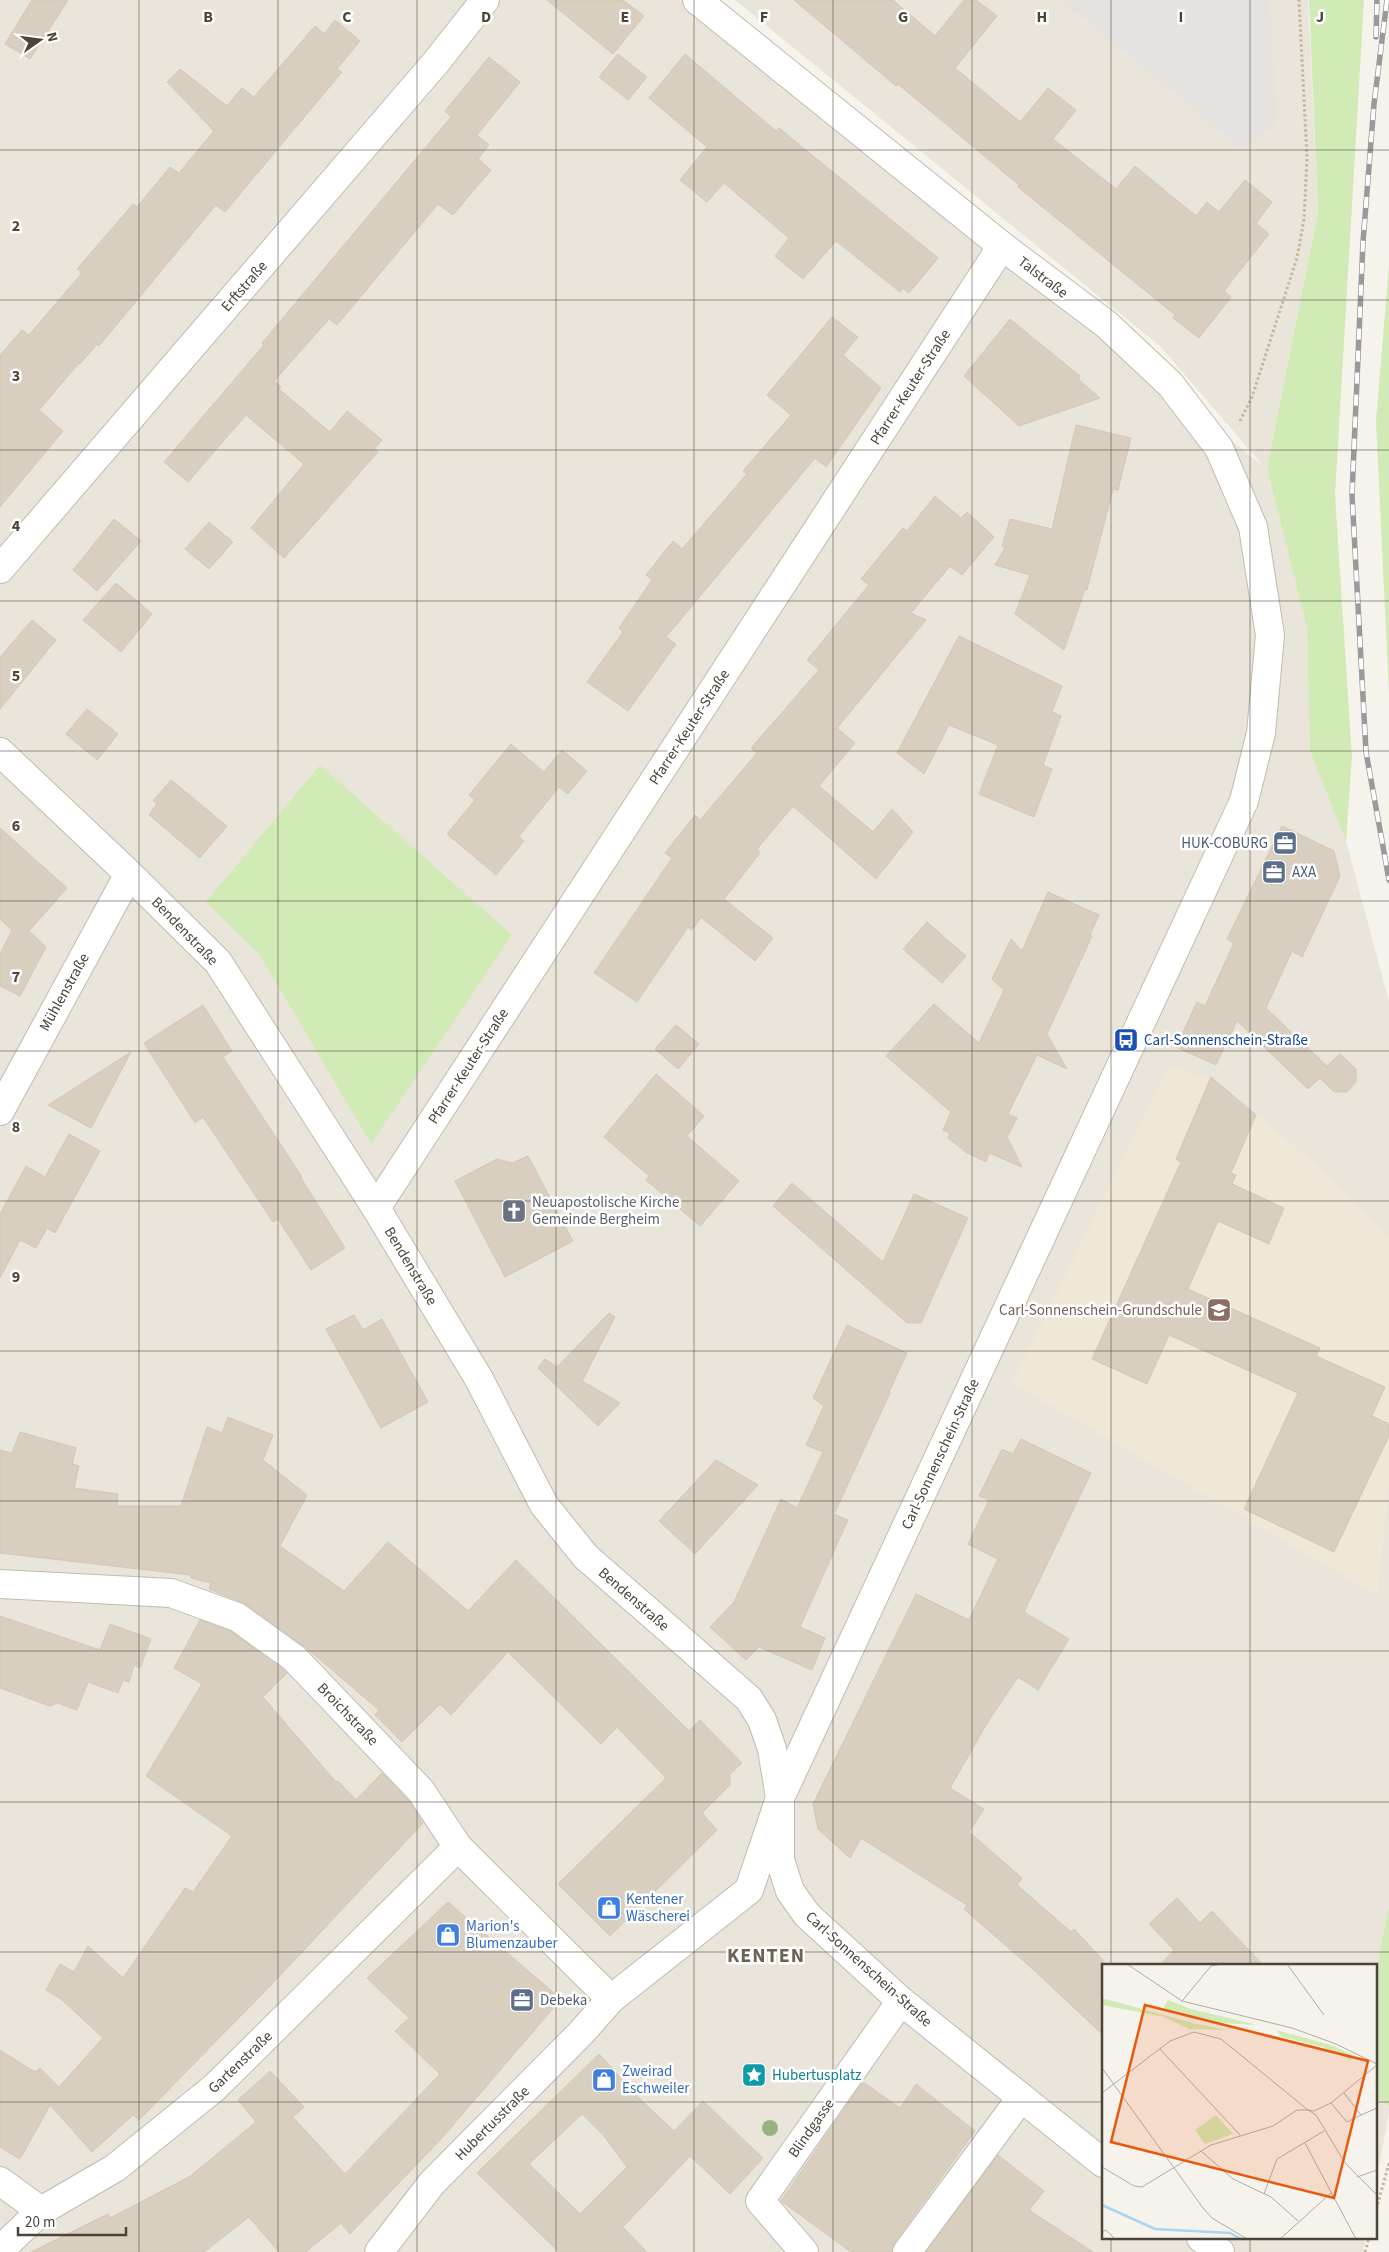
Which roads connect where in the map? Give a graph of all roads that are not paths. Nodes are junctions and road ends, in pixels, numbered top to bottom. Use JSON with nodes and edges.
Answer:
{"nodes":[{"id":1,"x":486,"y":0,"type":"edge"},
{"id":2,"x":697,"y":0,"type":"edge"},
{"id":3,"x":1002,"y":246,"type":"junction"},
{"id":4,"x":0,"y":569,"type":"edge"},
{"id":5,"x":1270,"y":635,"type":"joint"},
{"id":6,"x":0,"y":752,"type":"edge"},
{"id":7,"x":129,"y":874,"type":"junction"},
{"id":8,"x":0,"y":1111,"type":"edge"},
{"id":9,"x":376,"y":1208,"type":"junction"},
{"id":10,"x":0,"y":1584,"type":"edge"},
{"id":11,"x":780,"y":1798,"type":"junction"},
{"id":12,"x":458,"y":1847,"type":"junction"},
{"id":13,"x":611,"y":1999,"type":"junction"},
{"id":14,"x":901,"y":2001,"type":"junction"},
{"id":15,"x":1021,"y":2098,"type":"junction"},
{"id":16,"x":1102,"y":2161,"type":"edge"},
{"id":17,"x":0,"y":2182,"type":"edge"},
{"id":18,"x":41,"y":2211,"type":"junction"},
{"id":19,"x":1204,"y":2240,"type":"edge"},
{"id":20,"x":0,"y":2250,"type":"edge"},
{"id":21,"x":379,"y":2252,"type":"edge"},
{"id":22,"x":804,"y":2252,"type":"edge"},
{"id":23,"x":907,"y":2252,"type":"edge"},
{"id":24,"x":1220,"y":2252,"type":"edge"}],
"edges":[{"from":1,"to":4,"type":"street","name":"Erftstraße"},
{"from":2,"to":3,"type":"street","name":"Talstraße"},
{"from":3,"to":5,"type":"street","name":"Talstraße"},
{"from":3,"to":9,"type":"street","name":"Pfarrer-Keuter-Straße"},
{"from":5,"to":11,"type":"street","name":"Carl-Sonnenschein-Straße"},
{"from":6,"to":7,"type":"street","name":"Bendenstraße"},
{"from":7,"to":8,"type":"street","name":"Mühlenstraße"},
{"from":7,"to":9,"type":"street","name":"Bendenstraße"},
{"from":9,"to":11,"type":"street","name":"Bendenstraße"},
{"from":10,"to":12,"type":"street","name":"Broichstraße"},
{"from":11,"to":13,"type":"street"},
{"from":11,"to":14,"type":"street","name":"Carl-Sonnenschein-Straße"},
{"from":12,"to":13,"type":"street","name":"Broichstraße"},
{"from":12,"to":18,"type":"street","name":"Gartenstraße"},
{"from":13,"to":21,"type":"street","name":"Hubertusstraße"},
{"from":14,"to":15,"type":"street","name":"Carl-Sonnenschein-Straße"},
{"from":14,"to":22,"type":"street","name":"Blindgasse"},
{"from":15,"to":16,"type":"street","name":"Carl-Sonnenschein-Straße"},
{"from":15,"to":23,"type":"street"},
{"from":17,"to":18,"type":"street"},
{"from":18,"to":20,"type":"street","name":"Gartenstraße"},
{"from":19,"to":24,"type":"street"}]}
